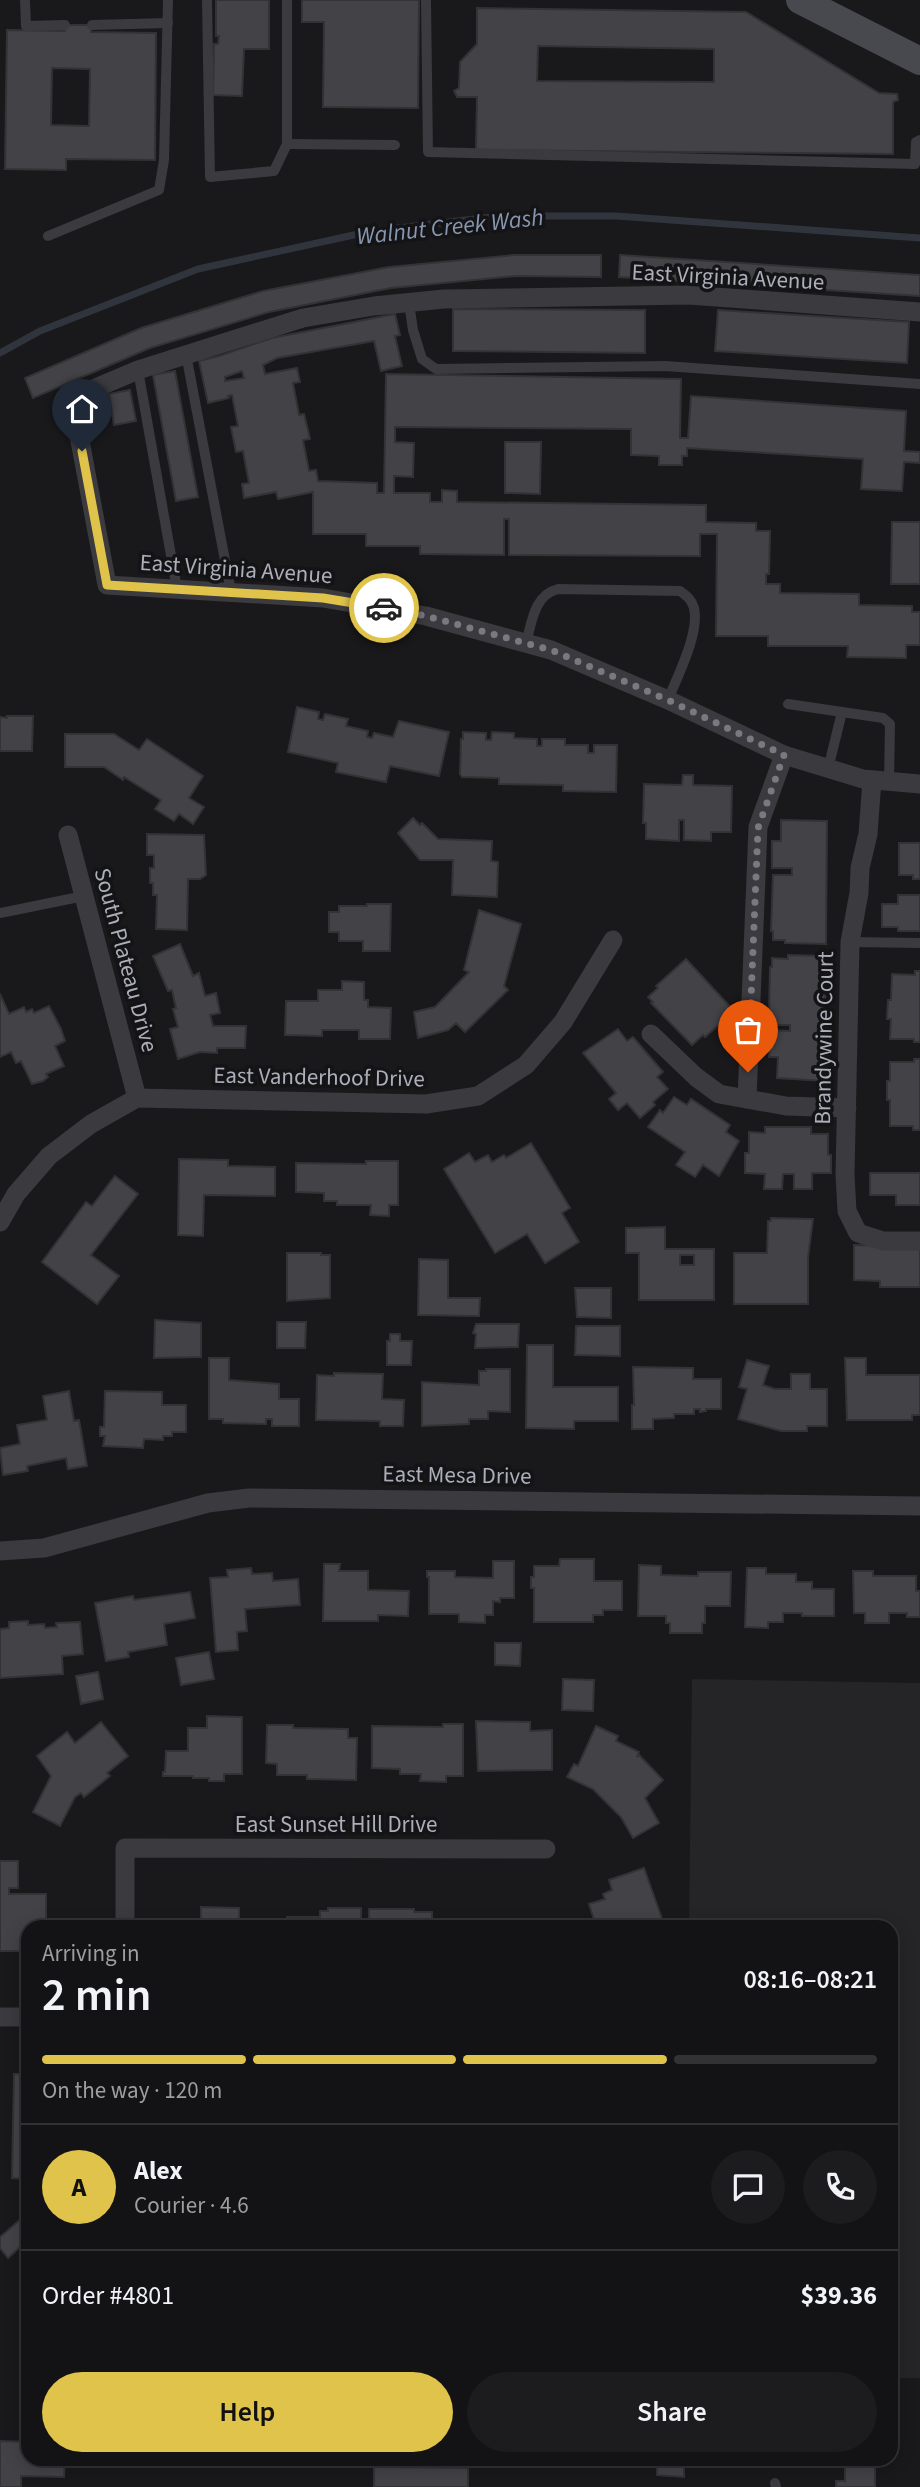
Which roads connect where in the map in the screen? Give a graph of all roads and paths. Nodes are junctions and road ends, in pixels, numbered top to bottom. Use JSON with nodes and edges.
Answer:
{"nodes":[{"id":1,"x":25,"y":0,"type":"edge"},
{"id":2,"x":168,"y":0,"type":"edge"},
{"id":3,"x":207,"y":0,"type":"edge"},
{"id":4,"x":286,"y":0,"type":"edge"},
{"id":5,"x":426,"y":0,"type":"edge"},
{"id":6,"x":800,"y":0,"type":"edge"},
{"id":7,"x":168,"y":23,"type":"junction"},
{"id":8,"x":65,"y":25,"type":"dead end"},
{"id":9,"x":92,"y":25,"type":"dead end"},
{"id":10,"x":920,"y":61,"type":"edge"},
{"id":11,"x":920,"y":140,"type":"edge"},
{"id":12,"x":287,"y":144,"type":"junction"},
{"id":13,"x":395,"y":145,"type":"dead end"},
{"id":14,"x":48,"y":236,"type":"dead end"},
{"id":15,"x":408,"y":303,"type":"junction"},
{"id":16,"x":920,"y":312,"type":"edge"},
{"id":17,"x":186,"y":355,"type":"junction"},
{"id":18,"x":138,"y":370,"type":"junction"},
{"id":19,"x":920,"y":384,"type":"edge"},
{"id":20,"x":177,"y":589,"type":"junction"},
{"id":21,"x":231,"y":592,"type":"junction"},
{"id":22,"x":526,"y":643,"type":"junction"},
{"id":23,"x":668,"y":700,"type":"junction"},
{"id":24,"x":788,"y":704,"type":"dead end"},
{"id":25,"x":842,"y":712,"type":"junction"},
{"id":26,"x":784,"y":755,"type":"junction"},
{"id":27,"x":828,"y":769,"type":"junction"},
{"id":28,"x":880,"y":781,"type":"junction"},
{"id":29,"x":920,"y":784,"type":"edge"},
{"id":30,"x":68,"y":835,"type":"dead end"},
{"id":31,"x":84,"y":896,"type":"junction"},
{"id":32,"x":0,"y":913,"type":"edge"},
{"id":33,"x":613,"y":940,"type":"dead end"},
{"id":34,"x":850,"y":943,"type":"junction"},
{"id":35,"x":920,"y":943,"type":"edge"},
{"id":36,"x":651,"y":1034,"type":"dead end"},
{"id":37,"x":137,"y":1098,"type":"junction"},
{"id":38,"x":747,"y":1099,"type":"junction"},
{"id":39,"x":847,"y":1108,"type":"junction"},
{"id":40,"x":0,"y":1222,"type":"edge"},
{"id":41,"x":920,"y":1241,"type":"edge"},
{"id":42,"x":920,"y":1506,"type":"edge"},
{"id":43,"x":0,"y":1552,"type":"edge"},
{"id":44,"x":546,"y":1849,"type":"dead end"},
{"id":45,"x":125,"y":1920,"type":"edge"},
{"id":46,"x":0,"y":2017,"type":"edge"},
{"id":47,"x":21,"y":2017,"type":"edge"}],
"edges":[{"from":1,"to":8,"type":"lane"},
{"from":2,"to":7,"type":"lane"},
{"from":3,"to":12,"type":"lane"},
{"from":4,"to":12,"type":"lane"},
{"from":5,"to":11,"type":"lane"},
{"from":6,"to":10,"type":"street"},
{"from":7,"to":9,"type":"lane"},
{"from":7,"to":14,"type":"lane"},
{"from":12,"to":13,"type":"lane"},
{"from":15,"to":16,"type":"street","name":"East Virginia Avenue"},
{"from":15,"to":17,"type":"street","name":"East Virginia Avenue"},
{"from":15,"to":19,"type":"lane"},
{"from":17,"to":18,"type":"street","name":"East Virginia Avenue"},
{"from":17,"to":21,"type":"lane"},
{"from":18,"to":20,"type":"lane"},
{"from":18,"to":20,"type":"street","name":"East Virginia Avenue"},
{"from":20,"to":21,"type":"street","name":"East Virginia Avenue"},
{"from":21,"to":22,"type":"street","name":"East Virginia Avenue"},
{"from":22,"to":23,"type":"street","name":"East Virginia Avenue"},
{"from":22,"to":23,"type":"lane"},
{"from":23,"to":26,"type":"street","name":"East Virginia Avenue"},
{"from":24,"to":25,"type":"lane"},
{"from":25,"to":27,"type":"lane"},
{"from":25,"to":28,"type":"lane"},
{"from":26,"to":27,"type":"street","name":"East Virginia Avenue"},
{"from":26,"to":38,"type":"street"},
{"from":27,"to":28,"type":"street","name":"East Virginia Avenue"},
{"from":28,"to":29,"type":"street","name":"East Virginia Avenue"},
{"from":28,"to":34,"type":"street","name":"Brandywine Court"},
{"from":30,"to":31,"type":"street","name":"South Plateau Drive"},
{"from":31,"to":32,"type":"lane"},
{"from":31,"to":37,"type":"street","name":"South Plateau Drive"},
{"from":33,"to":37,"type":"street","name":"East Vanderhoof Drive"},
{"from":34,"to":35,"type":"lane"},
{"from":34,"to":39,"type":"street","name":"Brandywine Court"},
{"from":36,"to":38,"type":"street"},
{"from":37,"to":40,"type":"street"},
{"from":38,"to":39,"type":"street"},
{"from":39,"to":41,"type":"street","name":"Brandywine Court"},
{"from":42,"to":43,"type":"street","name":"East Mesa Drive"},
{"from":44,"to":45,"type":"street","name":"East Sunset Hill Drive"},
{"from":46,"to":47,"type":"street"}]}
